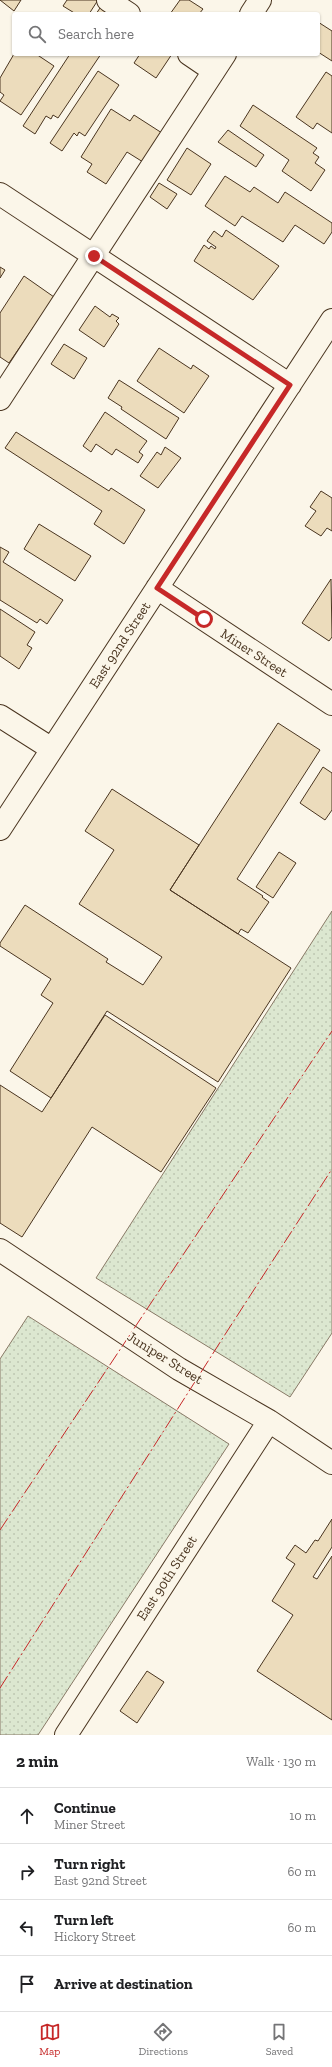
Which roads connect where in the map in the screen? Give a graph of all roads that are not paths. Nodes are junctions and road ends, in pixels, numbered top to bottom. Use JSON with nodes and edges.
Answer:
{"nodes":[{"id":1,"x":108,"y":0,"type":"edge"},
{"id":2,"x":260,"y":0,"type":"edge"},
{"id":3,"x":126,"y":12,"type":"edge"},
{"id":4,"x":252,"y":12,"type":"edge"},
{"id":5,"x":197,"y":56,"type":"edge"},
{"id":6,"x":220,"y":62,"type":"edge"},
{"id":7,"x":0,"y":194,"type":"edge"},
{"id":8,"x":94,"y":256,"type":"junction"},
{"id":9,"x":332,"y":320,"type":"edge"},
{"id":10,"x":290,"y":385,"type":"junction"},
{"id":11,"x":0,"y":399,"type":"edge"},
{"id":12,"x":157,"y":588,"type":"junction"},
{"id":13,"x":332,"y":704,"type":"edge"},
{"id":14,"x":0,"y":716,"type":"edge"},
{"id":15,"x":52,"y":748,"type":"junction"},
{"id":16,"x":0,"y":829,"type":"edge"},
{"id":17,"x":0,"y":1250,"type":"edge"},
{"id":18,"x":269,"y":1420,"type":"junction"},
{"id":19,"x":332,"y":1463,"type":"edge"},
{"id":20,"x":66,"y":1735,"type":"edge"}],
"edges":[{"from":1,"to":3,"type":"street"},
{"from":2,"to":4,"type":"street"},
{"from":5,"to":6,"type":"street"},
{"from":6,"to":8,"type":"street"},
{"from":7,"to":8,"type":"street"},
{"from":8,"to":10,"type":"street"},
{"from":8,"to":11,"type":"street"},
{"from":9,"to":10,"type":"street","name":"East 92nd Street"},
{"from":10,"to":12,"type":"street","name":"East 92nd Street"},
{"from":12,"to":13,"type":"street","name":"Miner Street"},
{"from":12,"to":15,"type":"street","name":"East 92nd Street"},
{"from":14,"to":15,"type":"street"},
{"from":15,"to":16,"type":"street","name":"East 92nd Street"},
{"from":17,"to":18,"type":"street","name":"Juniper Street"},
{"from":18,"to":19,"type":"street","name":"Juniper Street"},
{"from":18,"to":20,"type":"street","name":"East 90th Street"}]}
